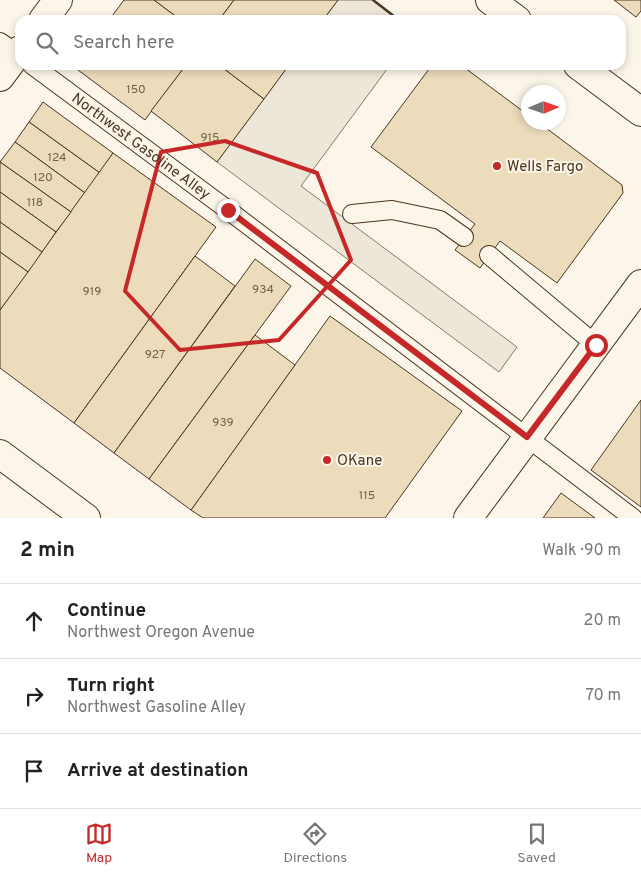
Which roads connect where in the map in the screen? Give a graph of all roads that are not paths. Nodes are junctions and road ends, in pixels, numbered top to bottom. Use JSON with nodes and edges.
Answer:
{"nodes":[{"id":1,"x":58,"y":0,"type":"edge"},
{"id":2,"x":490,"y":0,"type":"edge"},
{"id":3,"x":46,"y":15,"type":"edge"},
{"id":4,"x":510,"y":15,"type":"edge"},
{"id":5,"x":15,"y":57,"type":"edge"},
{"id":6,"x":41,"y":70,"type":"edge"},
{"id":7,"x":585,"y":70,"type":"edge"},
{"id":8,"x":0,"y":77,"type":"edge"},
{"id":9,"x":641,"y":112,"type":"edge"},
{"id":10,"x":352,"y":214,"type":"dead end"},
{"id":11,"x":464,"y":237,"type":"dead end"},
{"id":12,"x":489,"y":256,"type":"dead end"},
{"id":13,"x":641,"y":284,"type":"edge"},
{"id":14,"x":596,"y":345,"type":"junction"},
{"id":15,"x":527,"y":437,"type":"junction"},
{"id":16,"x":0,"y":454,"type":"edge"},
{"id":17,"x":86,"y":518,"type":"edge"},
{"id":18,"x":468,"y":518,"type":"edge"},
{"id":19,"x":633,"y":518,"type":"edge"}],
"edges":[{"from":1,"to":3,"type":"street"},
{"from":2,"to":4,"type":"street"},
{"from":5,"to":8,"type":"street"},
{"from":6,"to":15,"type":"lane","name":"Northwest Gasoline Alley"},
{"from":7,"to":9,"type":"street"},
{"from":10,"to":11,"type":"lane"},
{"from":12,"to":14,"type":"lane"},
{"from":13,"to":14,"type":"street"},
{"from":14,"to":15,"type":"street"},
{"from":15,"to":18,"type":"street"},
{"from":15,"to":19,"type":"lane","name":"Northwest Gasoline Alley"},
{"from":16,"to":17,"type":"street"}]}
